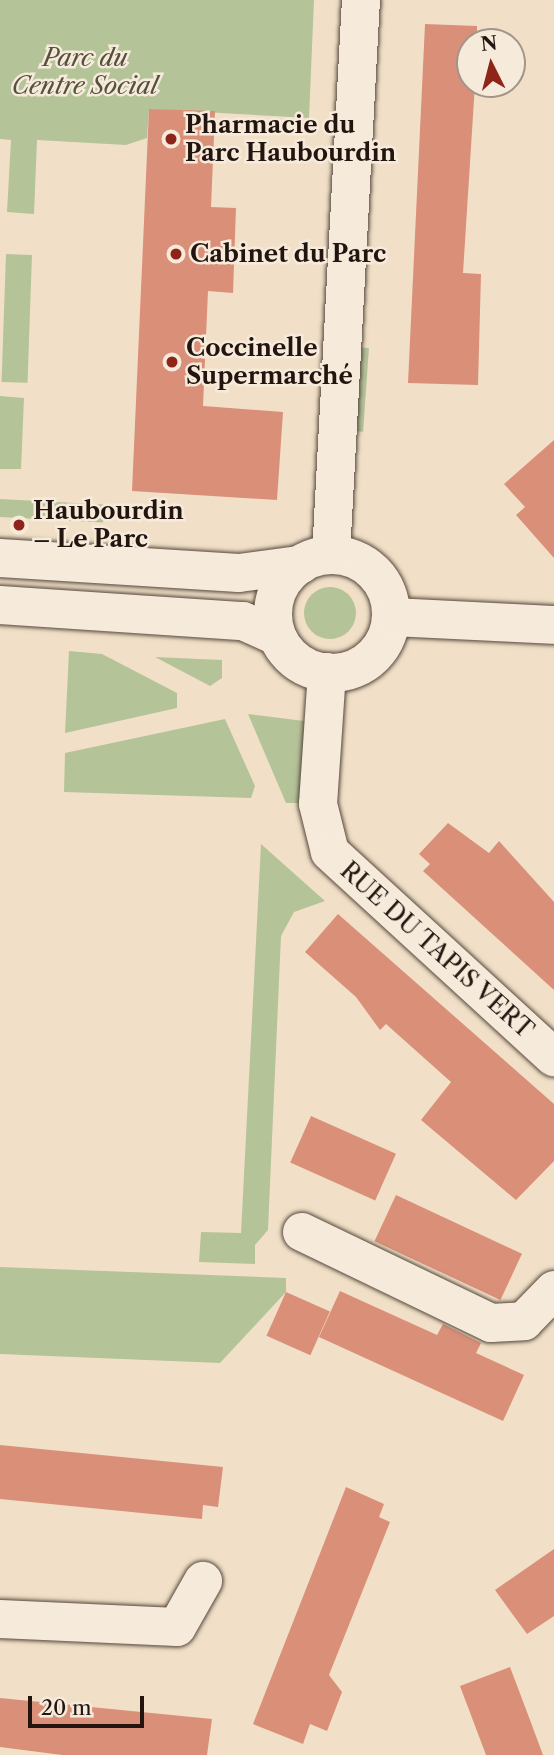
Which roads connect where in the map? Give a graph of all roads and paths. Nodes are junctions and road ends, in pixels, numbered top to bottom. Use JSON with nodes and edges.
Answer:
{"nodes":[{"id":1,"x":361,"y":0,"type":"edge"},
{"id":2,"x":0,"y":558,"type":"edge"},
{"id":3,"x":316,"y":560,"type":"junction"},
{"id":4,"x":0,"y":605,"type":"edge"},
{"id":5,"x":391,"y":617,"type":"junction"},
{"id":6,"x":554,"y":625,"type":"edge"},
{"id":7,"x":277,"y":636,"type":"junction"},
{"id":8,"x":327,"y":673,"type":"junction"},
{"id":9,"x":554,"y":1057,"type":"edge"},
{"id":10,"x":302,"y":1232,"type":"dead end"},
{"id":11,"x":554,"y":1290,"type":"edge"},
{"id":12,"x":203,"y":1581,"type":"dead end"},
{"id":13,"x":0,"y":1619,"type":"edge"}],
"edges":[{"from":1,"to":3,"type":"street"},
{"from":2,"to":3,"type":"street"},
{"from":3,"to":5,"type":"street"},
{"from":3,"to":7,"type":"street"},
{"from":4,"to":7,"type":"street"},
{"from":5,"to":6,"type":"street"},
{"from":5,"to":8,"type":"street"},
{"from":7,"to":8,"type":"street"},
{"from":8,"to":9,"type":"street","name":"RUE DU TAPIS VERT"},
{"from":10,"to":11,"type":"street"},
{"from":12,"to":13,"type":"street"}]}
